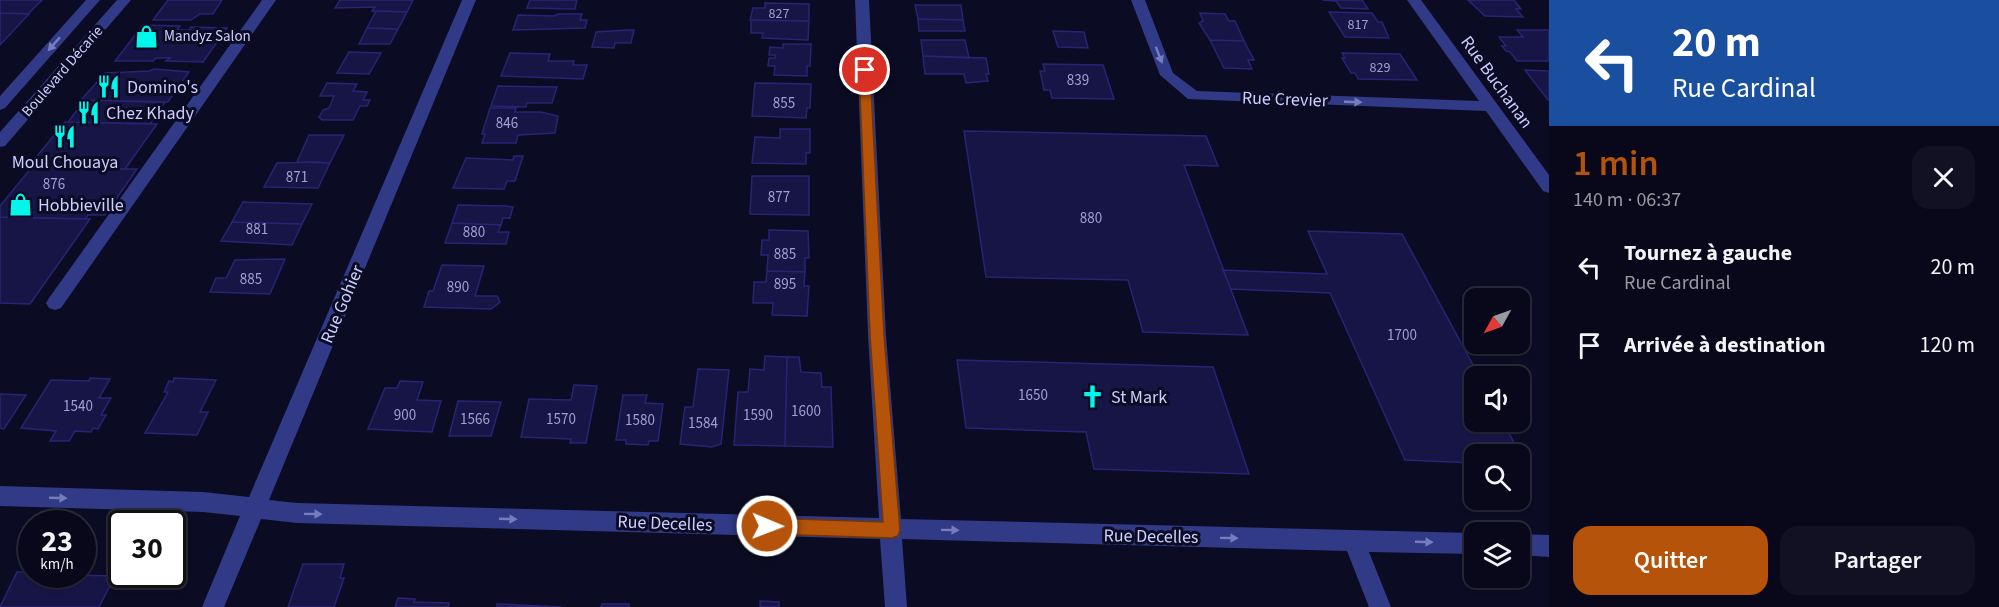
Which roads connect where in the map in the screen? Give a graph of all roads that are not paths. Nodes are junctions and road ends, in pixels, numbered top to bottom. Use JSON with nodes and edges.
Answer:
{"nodes":[{"id":1,"x":93,"y":0,"type":"edge"},
{"id":2,"x":124,"y":0,"type":"edge"},
{"id":3,"x":269,"y":0,"type":"edge"},
{"id":4,"x":469,"y":0,"type":"edge"},
{"id":5,"x":862,"y":0,"type":"edge"},
{"id":6,"x":1137,"y":0,"type":"edge"},
{"id":7,"x":1414,"y":0,"type":"edge"},
{"id":8,"x":0,"y":105,"type":"edge"},
{"id":9,"x":1491,"y":106,"type":"junction"},
{"id":10,"x":0,"y":142,"type":"edge"},
{"id":11,"x":1549,"y":187,"type":"edge"},
{"id":12,"x":55,"y":303,"type":"dead end"},
{"id":13,"x":0,"y":496,"type":"edge"},
{"id":14,"x":255,"y":509,"type":"junction"},
{"id":15,"x":892,"y":530,"type":"junction"},
{"id":16,"x":1354,"y":541,"type":"junction"},
{"id":17,"x":1464,"y":544,"type":"edge"},
{"id":18,"x":1530,"y":545,"type":"edge"},
{"id":19,"x":1549,"y":546,"type":"edge"},
{"id":20,"x":213,"y":607,"type":"edge"},
{"id":21,"x":896,"y":607,"type":"edge"},
{"id":22,"x":1380,"y":607,"type":"edge"}],
"edges":[{"from":1,"to":8,"type":"street","name":"Boulevard Décarie","one_way":true},
{"from":2,"to":10,"type":"street","name":"Boulevard Décarie"},
{"from":3,"to":12,"type":"street"},
{"from":4,"to":14,"type":"street","name":"Rue Gohier"},
{"from":5,"to":15,"type":"street"},
{"from":6,"to":9,"type":"street","name":"Rue Crevier","one_way":true},
{"from":7,"to":9,"type":"street","name":"Rue Buchanan"},
{"from":9,"to":11,"type":"street","name":"Rue Buchanan"},
{"from":13,"to":14,"type":"street","name":"Rue Decelles","one_way":true},
{"from":14,"to":15,"type":"street","name":"Rue Decelles","one_way":true},
{"from":14,"to":20,"type":"street","name":"Rue Gohier"},
{"from":15,"to":16,"type":"street","name":"Rue Decelles","one_way":true},
{"from":15,"to":21,"type":"street"},
{"from":16,"to":17,"type":"street","name":"Rue Decelles","one_way":true},
{"from":16,"to":22,"type":"street"},
{"from":18,"to":19,"type":"street"}]}
